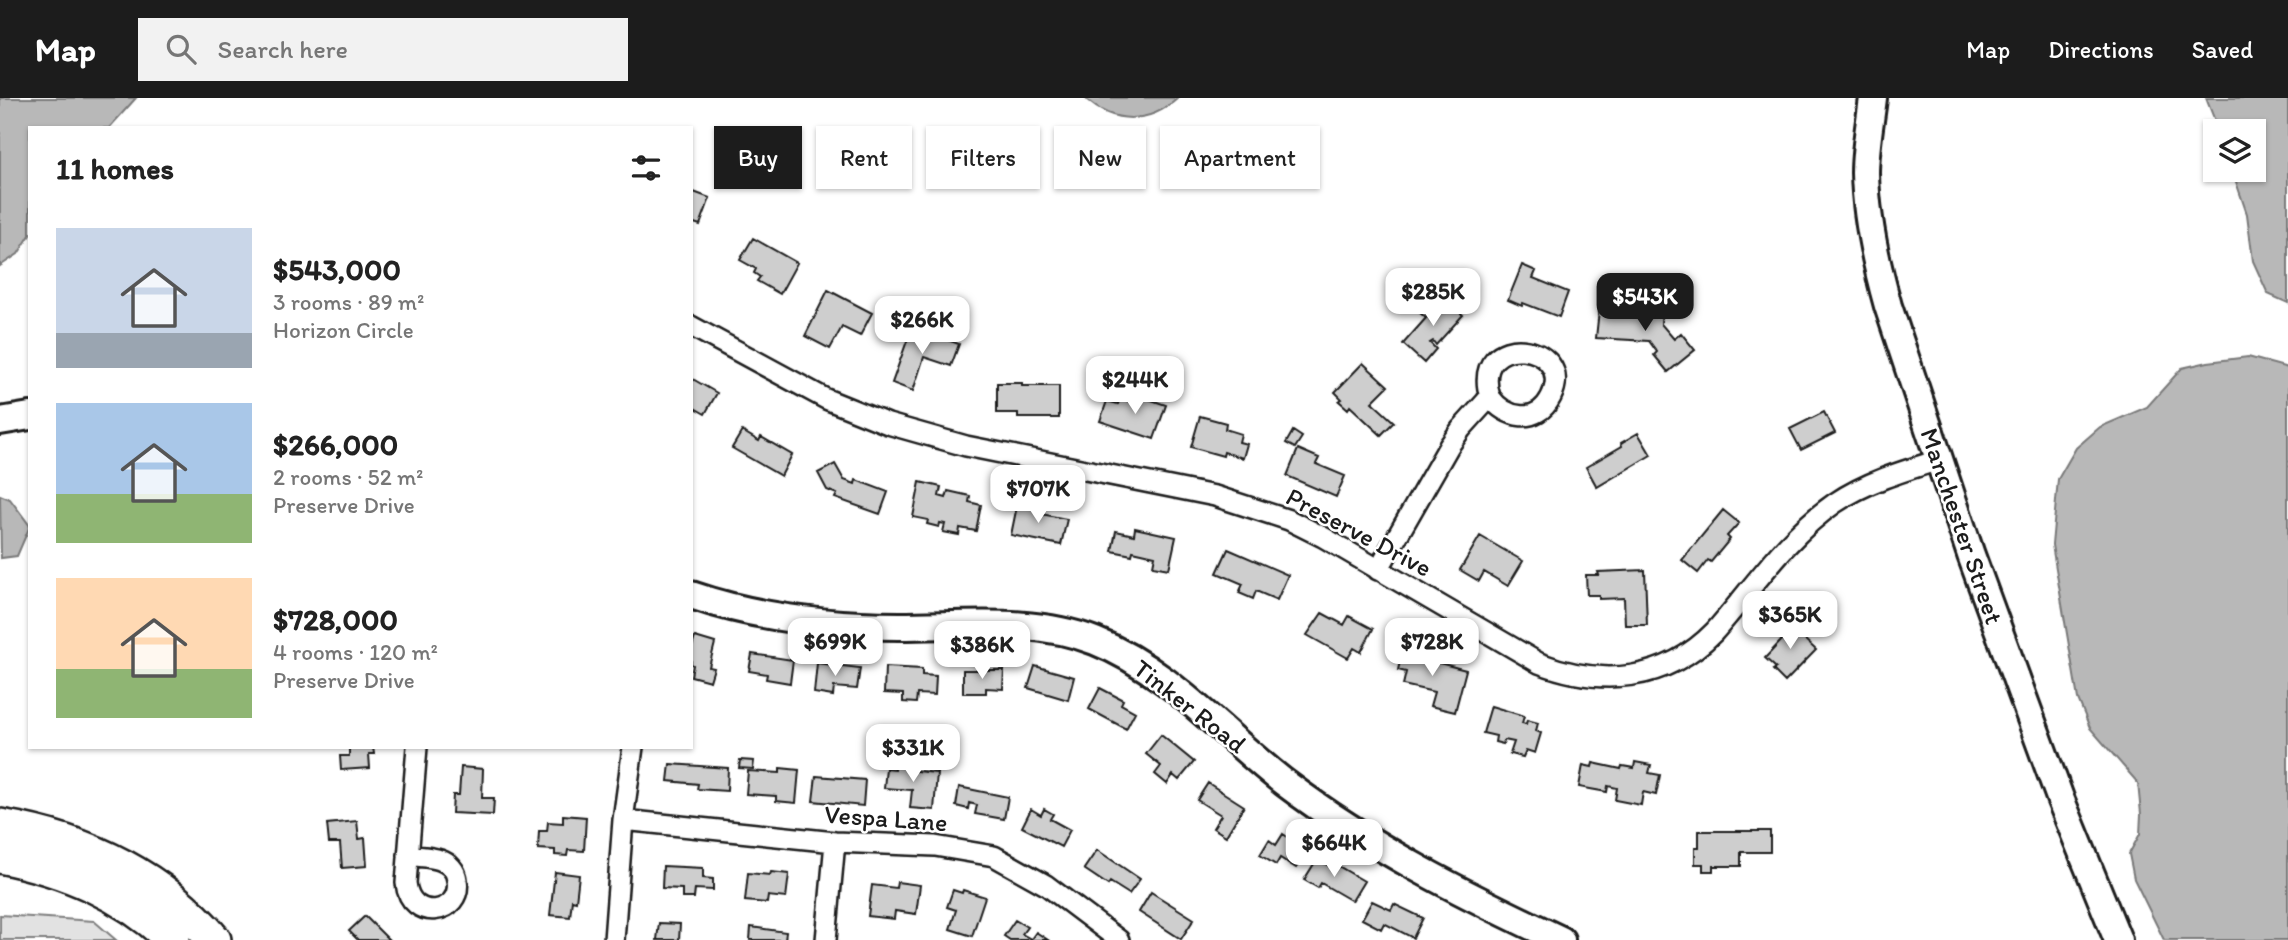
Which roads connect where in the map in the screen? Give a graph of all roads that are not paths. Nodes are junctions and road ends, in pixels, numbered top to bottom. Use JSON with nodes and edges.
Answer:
{"nodes":[{"id":1,"x":1873,"y":98,"type":"edge"},
{"id":2,"x":693,"y":327,"type":"edge"},
{"id":3,"x":1490,"y":397,"type":"dead end"},
{"id":4,"x":28,"y":416,"type":"edge"},
{"id":5,"x":0,"y":421,"type":"edge"},
{"id":6,"x":1938,"y":460,"type":"junction"},
{"id":7,"x":1378,"y":570,"type":"junction"},
{"id":8,"x":693,"y":596,"type":"edge"},
{"id":9,"x":417,"y":749,"type":"edge"},
{"id":10,"x":633,"y":749,"type":"edge"},
{"id":11,"x":624,"y":820,"type":"junction"},
{"id":12,"x":0,"y":826,"type":"edge"},
{"id":13,"x":835,"y":842,"type":"junction"},
{"id":14,"x":408,"y":855,"type":"dead end"},
{"id":15,"x":0,"y":856,"type":"edge"},
{"id":16,"x":173,"y":940,"type":"edge"},
{"id":17,"x":214,"y":940,"type":"edge"},
{"id":18,"x":614,"y":940,"type":"edge"},
{"id":19,"x":827,"y":940,"type":"edge"},
{"id":20,"x":1119,"y":940,"type":"edge"},
{"id":21,"x":1562,"y":940,"type":"edge"},
{"id":22,"x":2118,"y":940,"type":"edge"}],
"edges":[{"from":1,"to":6,"type":"street","name":"Manchester Street"},
{"from":2,"to":7,"type":"street","name":"Preserve Drive"},
{"from":3,"to":7,"type":"street"},
{"from":4,"to":5,"type":"street"},
{"from":6,"to":7,"type":"street","name":"Preserve Drive"},
{"from":6,"to":22,"type":"street","name":"Manchester Street"},
{"from":8,"to":21,"type":"street","name":"Tinker Road"},
{"from":9,"to":14,"type":"street"},
{"from":10,"to":11,"type":"street"},
{"from":11,"to":13,"type":"street","name":"Vespa Lane"},
{"from":11,"to":18,"type":"street"},
{"from":12,"to":17,"type":"highway"},
{"from":13,"to":19,"type":"street"},
{"from":13,"to":20,"type":"street","name":"Vespa Lane"},
{"from":15,"to":16,"type":"highway"}]}
